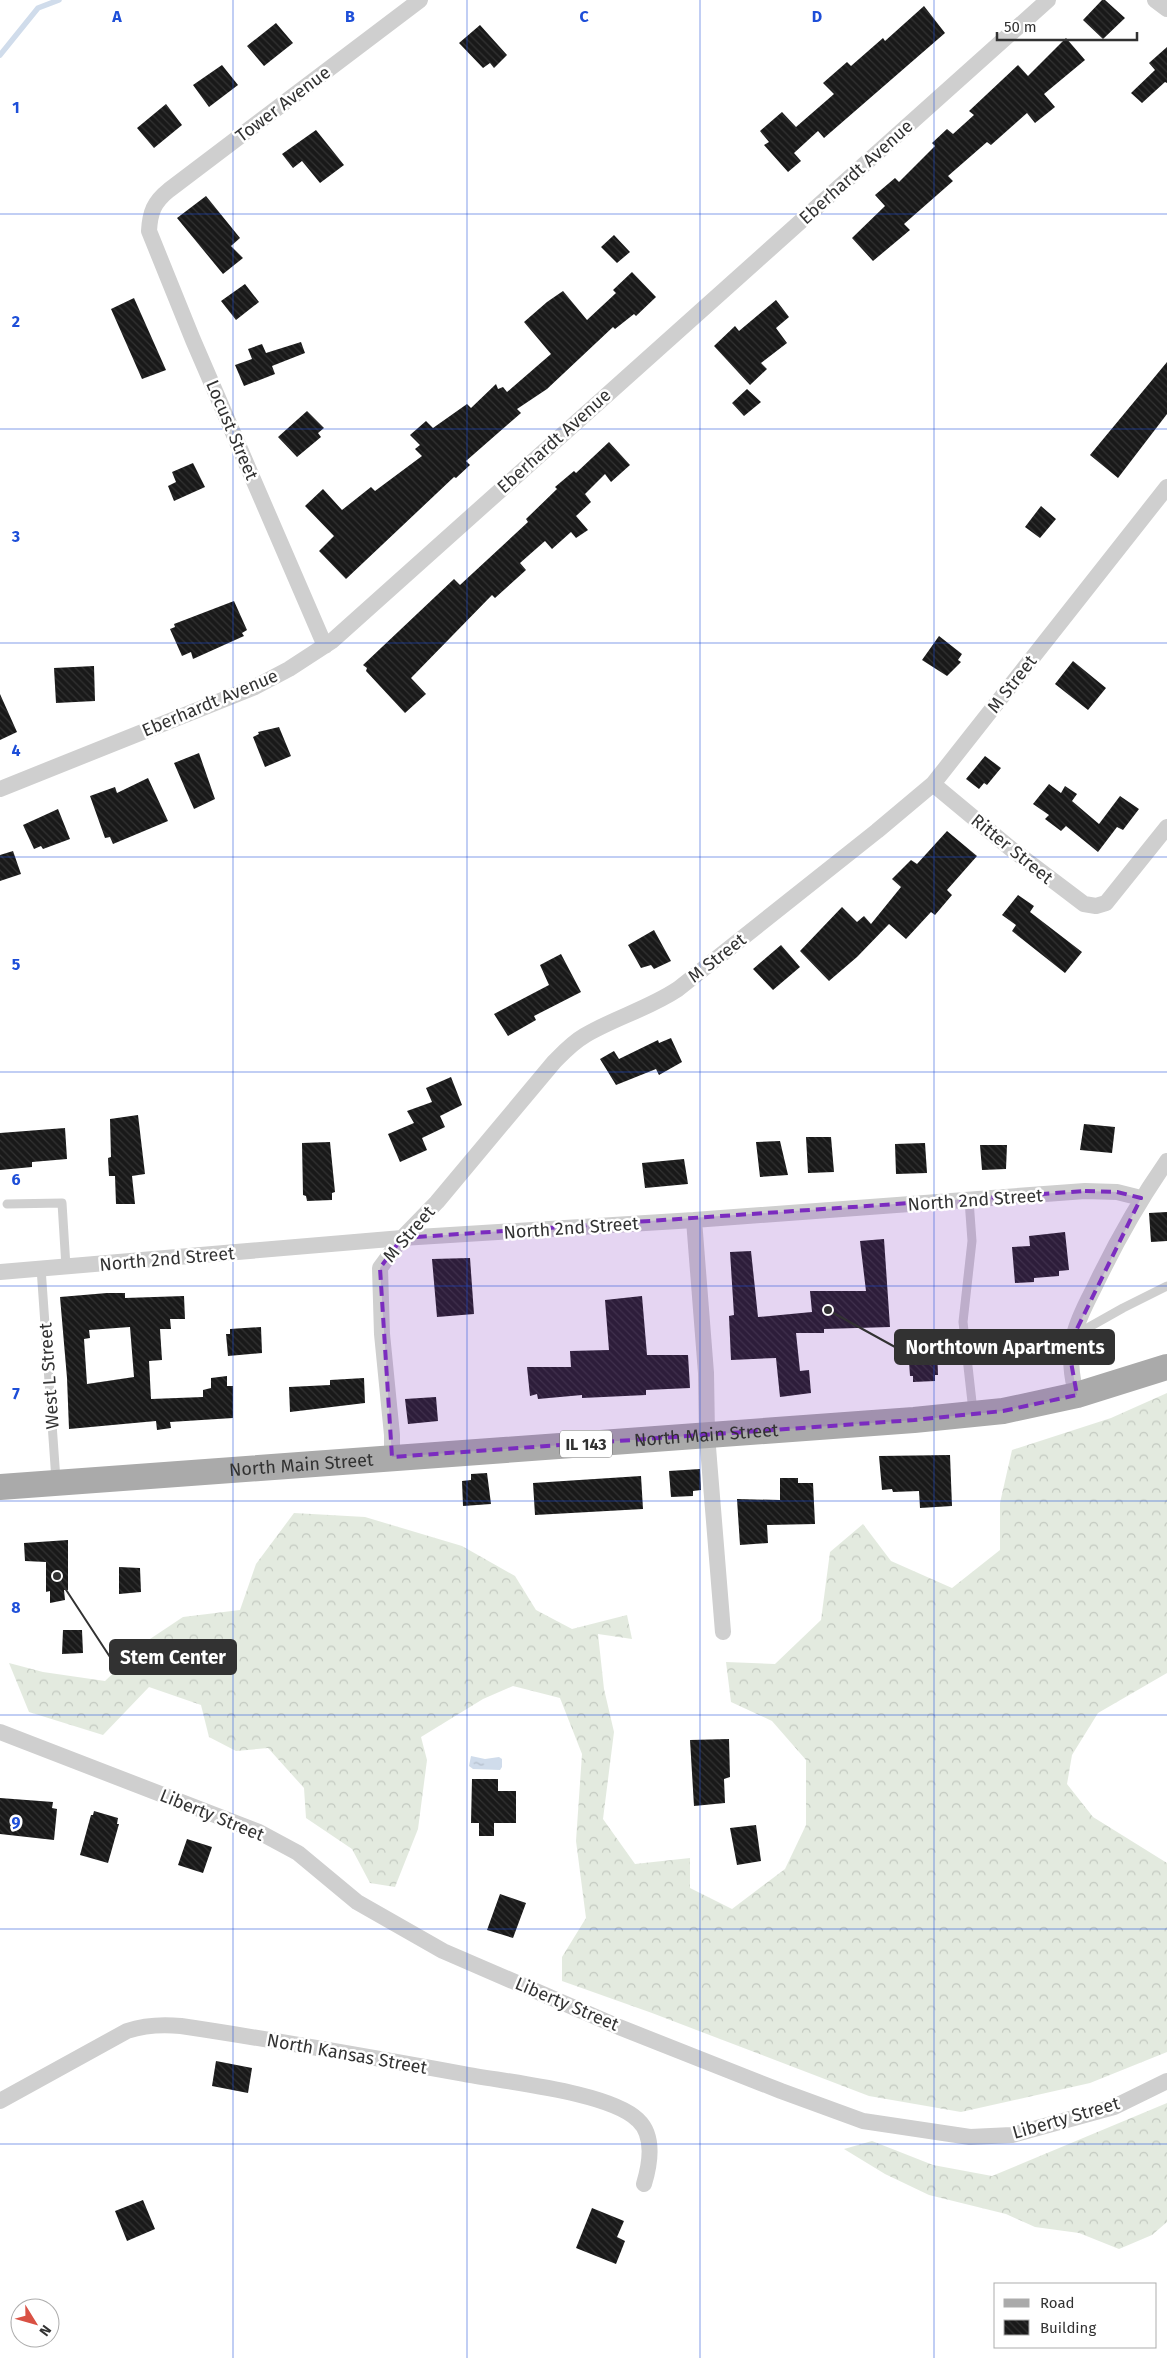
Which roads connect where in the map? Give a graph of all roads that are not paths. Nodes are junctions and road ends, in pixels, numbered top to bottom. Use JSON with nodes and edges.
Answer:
{"nodes":[{"id":1,"x":420,"y":0,"type":"edge"},
{"id":2,"x":1048,"y":0,"type":"edge"},
{"id":3,"x":1156,"y":0,"type":"edge"},
{"id":4,"x":1167,"y":9,"type":"edge"},
{"id":5,"x":151,"y":211,"type":"joint"},
{"id":6,"x":1167,"y":488,"type":"edge"},
{"id":7,"x":325,"y":646,"type":"junction"},
{"id":8,"x":933,"y":784,"type":"junction"},
{"id":9,"x":0,"y":789,"type":"edge"},
{"id":10,"x":1167,"y":827,"type":"edge"},
{"id":11,"x":1167,"y":1161,"type":"edge"},
{"id":12,"x":1141,"y":1198,"type":"junction"},
{"id":13,"x":970,"y":1200,"type":"junction"},
{"id":14,"x":8,"y":1204,"type":"dead end"},
{"id":15,"x":694,"y":1220,"type":"junction"},
{"id":16,"x":402,"y":1238,"type":"junction"},
{"id":17,"x":66,"y":1267,"type":"junction"},
{"id":18,"x":41,"y":1268,"type":"junction"},
{"id":19,"x":0,"y":1272,"type":"edge"},
{"id":20,"x":1167,"y":1286,"type":"edge"},
{"id":21,"x":1073,"y":1337,"type":"junction"},
{"id":22,"x":1167,"y":1366,"type":"edge"},
{"id":23,"x":1077,"y":1396,"type":"junction"},
{"id":24,"x":974,"y":1414,"type":"junction"},
{"id":25,"x":707,"y":1435,"type":"junction"},
{"id":26,"x":392,"y":1457,"type":"junction"},
{"id":27,"x":56,"y":1483,"type":"junction"},
{"id":28,"x":0,"y":1487,"type":"edge"},
{"id":29,"x":723,"y":1632,"type":"dead end"},
{"id":30,"x":0,"y":1732,"type":"edge"},
{"id":31,"x":1167,"y":2081,"type":"edge"},
{"id":32,"x":0,"y":2101,"type":"edge"},
{"id":33,"x":644,"y":2184,"type":"dead end"}],
"edges":[{"from":1,"to":5,"type":"street","name":"Tower Avenue"},
{"from":2,"to":7,"type":"street","name":"Eberhardt Avenue"},
{"from":3,"to":4,"type":"street"},
{"from":5,"to":7,"type":"street","name":"Locust Street"},
{"from":6,"to":8,"type":"street","name":"M Street"},
{"from":7,"to":9,"type":"street","name":"Eberhardt Avenue"},
{"from":8,"to":10,"type":"street","name":"Ritter Street"},
{"from":8,"to":16,"type":"street","name":"M Street"},
{"from":11,"to":12,"type":"street"},
{"from":12,"to":13,"type":"street","name":"North 2nd Street"},
{"from":12,"to":21,"type":"street"},
{"from":13,"to":15,"type":"street","name":"North 2nd Street"},
{"from":13,"to":24,"type":"lane"},
{"from":14,"to":17,"type":"lane"},
{"from":15,"to":16,"type":"street","name":"North 2nd Street"},
{"from":15,"to":25,"type":"street"},
{"from":16,"to":17,"type":"street","name":"North 2nd Street"},
{"from":16,"to":26,"type":"street","name":"M Street"},
{"from":17,"to":18,"type":"street","name":"North 2nd Street"},
{"from":18,"to":19,"type":"street","name":"North 2nd Street"},
{"from":18,"to":27,"type":"lane","name":"West L Street"},
{"from":20,"to":21,"type":"lane"},
{"from":21,"to":23,"type":"street"},
{"from":22,"to":23,"type":"main road","name":"North Main Street","number":"IL 143"},
{"from":23,"to":24,"type":"main road","name":"North Main Street","number":"IL 143"},
{"from":24,"to":25,"type":"main road","name":"North Main Street","number":"IL 143"},
{"from":25,"to":26,"type":"main road","name":"North Main Street","number":"IL 143"},
{"from":25,"to":29,"type":"street"},
{"from":26,"to":27,"type":"main road","name":"North Main Street","number":"IL 143"},
{"from":27,"to":28,"type":"main road","name":"North Main Street","number":"IL 143"},
{"from":30,"to":31,"type":"street","name":"Liberty Street"},
{"from":32,"to":33,"type":"street","name":"North Kansas Street"}]}
